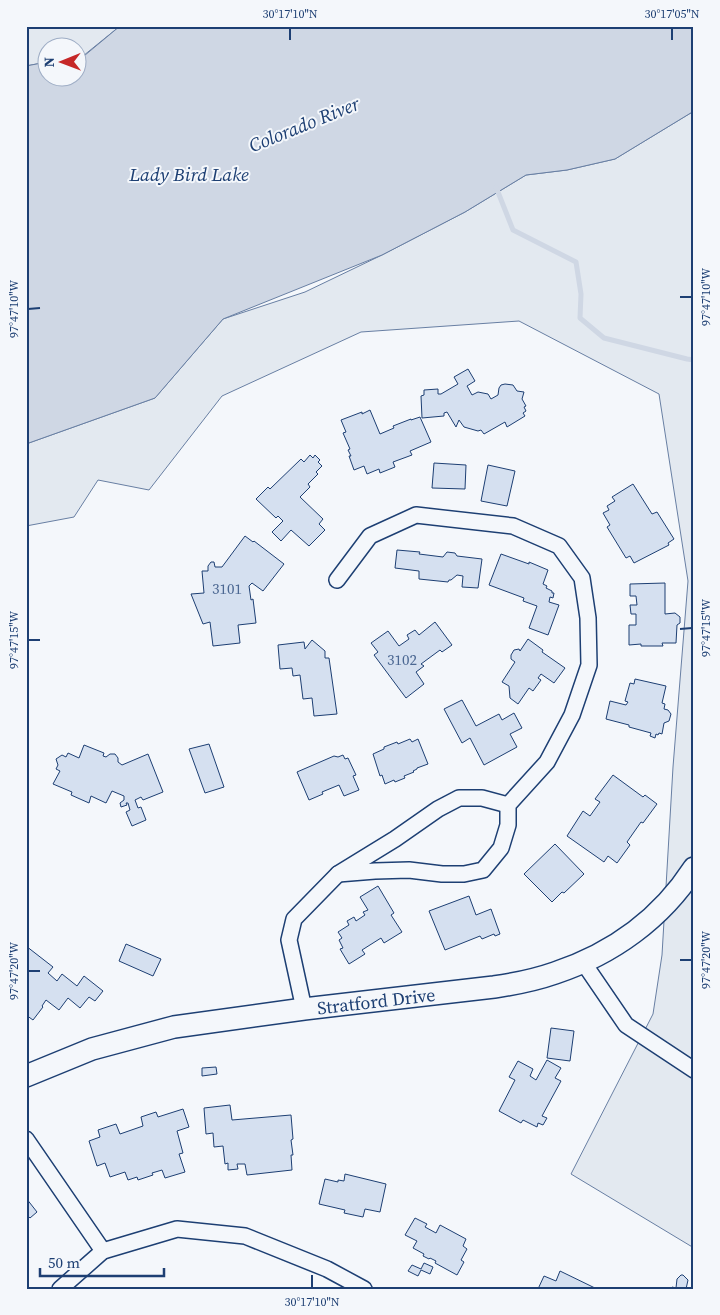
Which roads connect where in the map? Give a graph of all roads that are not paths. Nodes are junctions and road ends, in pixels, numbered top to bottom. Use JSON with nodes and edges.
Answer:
{"nodes":[{"id":1,"x":337,"y":580,"type":"dead end"},
{"id":2,"x":508,"y":805,"type":"junction"},
{"id":3,"x":694,"y":868,"type":"edge"},
{"id":4,"x":338,"y":874,"type":"junction"},
{"id":5,"x":583,"y":962,"type":"junction"},
{"id":6,"x":304,"y":1009,"type":"junction"},
{"id":7,"x":694,"y":1070,"type":"edge"},
{"id":8,"x":26,"y":1076,"type":"edge"},
{"id":9,"x":26,"y":1138,"type":"edge"},
{"id":10,"x":103,"y":1252,"type":"junction"},
{"id":11,"x":60,"y":1289,"type":"edge"},
{"id":12,"x":364,"y":1289,"type":"edge"}],
"edges":[{"from":1,"to":2,"type":"street"},
{"from":2,"to":4,"type":"street"},
{"from":2,"to":4,"type":"street"},
{"from":3,"to":5,"type":"street","name":"Stratford Drive"},
{"from":4,"to":6,"type":"street"},
{"from":5,"to":6,"type":"street","name":"Stratford Drive"},
{"from":5,"to":7,"type":"street"},
{"from":6,"to":8,"type":"street","name":"Stratford Drive"},
{"from":9,"to":10,"type":"street"},
{"from":10,"to":11,"type":"street"},
{"from":10,"to":12,"type":"street"}]}
